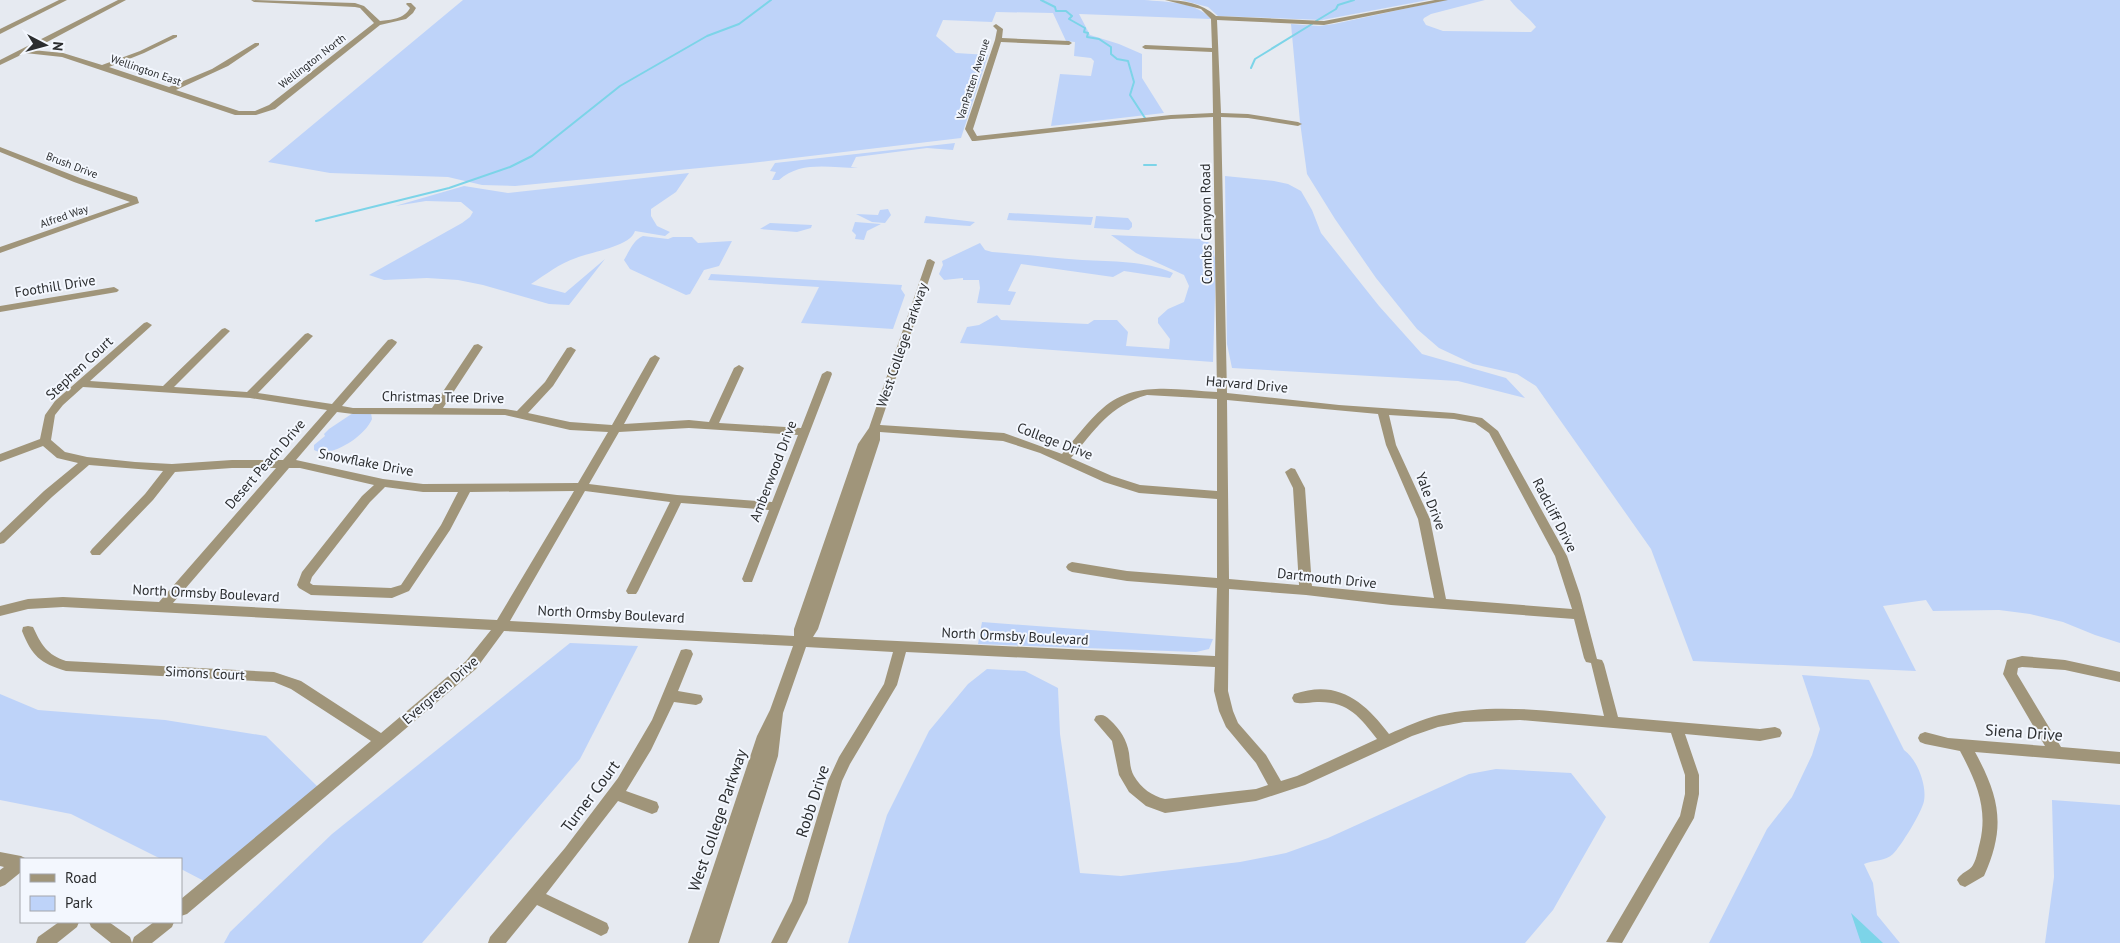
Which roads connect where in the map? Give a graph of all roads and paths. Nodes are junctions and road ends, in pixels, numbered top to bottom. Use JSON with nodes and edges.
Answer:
{"nodes":[{"id":1,"x":64,"y":0,"type":"edge"},
{"id":2,"x":122,"y":0,"type":"edge"},
{"id":3,"x":254,"y":0,"type":"edge"},
{"id":4,"x":1168,"y":0,"type":"edge"},
{"id":5,"x":1445,"y":0,"type":"edge"},
{"id":6,"x":409,"y":4,"type":"dead end"},
{"id":7,"x":1214,"y":18,"type":"junction"},
{"id":8,"x":378,"y":23,"type":"junction"},
{"id":9,"x":996,"y":26,"type":"dead end"},
{"id":10,"x":0,"y":32,"type":"edge"},
{"id":11,"x":175,"y":36,"type":"dead end"},
{"id":12,"x":998,"y":40,"type":"junction"},
{"id":13,"x":1069,"y":43,"type":"dead end"},
{"id":14,"x":257,"y":44,"type":"dead end"},
{"id":15,"x":1145,"y":47,"type":"dead end"},
{"id":16,"x":1215,"y":50,"type":"junction"},
{"id":17,"x":26,"y":51,"type":"junction"},
{"id":18,"x":0,"y":63,"type":"edge"},
{"id":19,"x":102,"y":67,"type":"junction"},
{"id":20,"x":170,"y":90,"type":"junction"},
{"id":21,"x":258,"y":112,"type":"joint"},
{"id":22,"x":1217,"y":114,"type":"junction"},
{"id":23,"x":1298,"y":124,"type":"dead end"},
{"id":24,"x":0,"y":149,"type":"edge"},
{"id":25,"x":135,"y":203,"type":"joint"},
{"id":26,"x":0,"y":250,"type":"edge"},
{"id":27,"x":930,"y":262,"type":"dead end"},
{"id":28,"x":114,"y":290,"type":"dead end"},
{"id":29,"x":0,"y":309,"type":"edge"},
{"id":30,"x":147,"y":325,"type":"dead end"},
{"id":31,"x":225,"y":331,"type":"dead end"},
{"id":32,"x":308,"y":336,"type":"dead end"},
{"id":33,"x":392,"y":342,"type":"dead end"},
{"id":34,"x":478,"y":347,"type":"dead end"},
{"id":35,"x":570,"y":350,"type":"dead end"},
{"id":36,"x":655,"y":358,"type":"dead end"},
{"id":37,"x":739,"y":368,"type":"dead end"},
{"id":38,"x":827,"y":374,"type":"dead end"},
{"id":39,"x":80,"y":384,"type":"junction"},
{"id":40,"x":165,"y":390,"type":"junction"},
{"id":41,"x":250,"y":395,"type":"junction"},
{"id":42,"x":1222,"y":396,"type":"junction"},
{"id":43,"x":332,"y":409,"type":"junction"},
{"id":44,"x":436,"y":410,"type":"junction"},
{"id":45,"x":1383,"y":412,"type":"junction"},
{"id":46,"x":520,"y":416,"type":"junction"},
{"id":47,"x":1454,"y":416,"type":"joint"},
{"id":48,"x":713,"y":424,"type":"junction"},
{"id":49,"x":874,"y":428,"type":"junction"},
{"id":50,"x":615,"y":430,"type":"junction"},
{"id":51,"x":804,"y":432,"type":"junction"},
{"id":52,"x":45,"y":441,"type":"junction"},
{"id":53,"x":0,"y":458,"type":"edge"},
{"id":54,"x":1063,"y":459,"type":"junction"},
{"id":55,"x":87,"y":461,"type":"junction"},
{"id":56,"x":286,"y":464,"type":"junction"},
{"id":57,"x":172,"y":468,"type":"junction"},
{"id":58,"x":1291,"y":472,"type":"dead end"},
{"id":59,"x":384,"y":483,"type":"junction"},
{"id":60,"x":581,"y":487,"type":"junction"},
{"id":61,"x":465,"y":490,"type":"junction"},
{"id":62,"x":1223,"y":496,"type":"junction"},
{"id":63,"x":677,"y":498,"type":"junction"},
{"id":64,"x":776,"y":506,"type":"junction"},
{"id":65,"x":0,"y":540,"type":"edge"},
{"id":66,"x":96,"y":552,"type":"dead end"},
{"id":67,"x":1072,"y":567,"type":"dead end"},
{"id":68,"x":748,"y":579,"type":"dead end"},
{"id":69,"x":1223,"y":583,"type":"junction"},
{"id":70,"x":1306,"y":590,"type":"junction"},
{"id":71,"x":632,"y":591,"type":"dead end"},
{"id":72,"x":1441,"y":604,"type":"junction"},
{"id":73,"x":162,"y":607,"type":"junction"},
{"id":74,"x":0,"y":611,"type":"edge"},
{"id":75,"x":1579,"y":614,"type":"junction"},
{"id":76,"x":501,"y":625,"type":"junction"},
{"id":77,"x":28,"y":631,"type":"dead end"},
{"id":78,"x":801,"y":642,"type":"junction"},
{"id":79,"x":689,"y":645,"type":"junction"},
{"id":80,"x":901,"y":647,"type":"junction"},
{"id":81,"x":1221,"y":662,"type":"junction"},
{"id":82,"x":2120,"y":677,"type":"edge"},
{"id":83,"x":670,"y":696,"type":"junction"},
{"id":84,"x":1299,"y":698,"type":"dead end"},
{"id":85,"x":696,"y":699,"type":"dead end"},
{"id":86,"x":777,"y":711,"type":"junction"},
{"id":87,"x":1101,"y":720,"type":"dead end"},
{"id":88,"x":1613,"y":722,"type":"junction"},
{"id":89,"x":1676,"y":727,"type":"junction"},
{"id":90,"x":1775,"y":733,"type":"dead end"},
{"id":91,"x":1925,"y":738,"type":"dead end"},
{"id":92,"x":381,"y":740,"type":"junction"},
{"id":93,"x":1386,"y":741,"type":"junction"},
{"id":94,"x":1964,"y":745,"type":"junction"},
{"id":95,"x":2057,"y":753,"type":"junction"},
{"id":96,"x":2120,"y":758,"type":"edge"},
{"id":97,"x":1277,"y":788,"type":"junction"},
{"id":98,"x":616,"y":794,"type":"junction"},
{"id":99,"x":652,"y":807,"type":"dead end"},
{"id":100,"x":0,"y":860,"type":"edge"},
{"id":101,"x":20,"y":863,"type":"edge"},
{"id":102,"x":20,"y":864,"type":"edge"},
{"id":103,"x":0,"y":880,"type":"edge"},
{"id":104,"x":1964,"y":880,"type":"dead end"},
{"id":105,"x":534,"y":896,"type":"junction"},
{"id":106,"x":182,"y":907,"type":"edge"},
{"id":107,"x":70,"y":923,"type":"edge"},
{"id":108,"x":98,"y":923,"type":"edge"},
{"id":109,"x":165,"y":923,"type":"edge"},
{"id":110,"x":601,"y":928,"type":"dead end"},
{"id":111,"x":1614,"y":942,"type":"edge"},
{"id":112,"x":44,"y":943,"type":"edge"},
{"id":113,"x":124,"y":943,"type":"edge"},
{"id":114,"x":140,"y":943,"type":"edge"},
{"id":115,"x":496,"y":943,"type":"edge"},
{"id":116,"x":696,"y":943,"type":"edge"},
{"id":117,"x":711,"y":943,"type":"edge"},
{"id":118,"x":779,"y":943,"type":"edge"}],
"edges":[{"from":1,"to":10,"type":"street"},
{"from":2,"to":17,"type":"street"},
{"from":3,"to":8,"type":"street"},
{"from":4,"to":7,"type":"street"},
{"from":5,"to":7,"type":"street"},
{"from":6,"to":8,"type":"street"},
{"from":7,"to":16,"type":"street","name":"Combs Canyon Road"},
{"from":8,"to":21,"type":"street","name":"Wellington North"},
{"from":9,"to":12,"type":"street","name":"VanPatten Avenue"},
{"from":11,"to":19,"type":"street"},
{"from":12,"to":13,"type":"street"},
{"from":12,"to":22,"type":"street","name":"VanPatten Avenue"},
{"from":14,"to":20,"type":"street"},
{"from":15,"to":16,"type":"street"},
{"from":16,"to":22,"type":"street","name":"Combs Canyon Road"},
{"from":17,"to":18,"type":"street"},
{"from":17,"to":19,"type":"street","name":"Wellington East"},
{"from":19,"to":20,"type":"street","name":"Wellington East"},
{"from":20,"to":21,"type":"street","name":"Wellington East"},
{"from":22,"to":23,"type":"street"},
{"from":22,"to":42,"type":"street","name":"Combs Canyon Road"},
{"from":24,"to":25,"type":"street","name":"Brush Drive"},
{"from":25,"to":26,"type":"street","name":"Alfred Way"},
{"from":27,"to":49,"type":"street","name":"West College Parkway"},
{"from":28,"to":29,"type":"street","name":"Foothill Drive"},
{"from":30,"to":39,"type":"street","name":"Stephen Court"},
{"from":31,"to":40,"type":"street"},
{"from":32,"to":41,"type":"street"},
{"from":33,"to":43,"type":"street","name":"Desert Peach Drive"},
{"from":34,"to":44,"type":"street"},
{"from":35,"to":46,"type":"street"},
{"from":36,"to":50,"type":"street","name":"Evergreen Drive"},
{"from":37,"to":48,"type":"street"},
{"from":38,"to":51,"type":"street","name":"Amberwood Drive"},
{"from":39,"to":40,"type":"street","name":"Christmas Tree Drive"},
{"from":39,"to":52,"type":"street","name":"Stephen Court"},
{"from":40,"to":41,"type":"street","name":"Christmas Tree Drive"},
{"from":41,"to":43,"type":"street","name":"Christmas Tree Drive"},
{"from":42,"to":45,"type":"street","name":"Harvard Drive"},
{"from":42,"to":54,"type":"street","name":"Harvard Drive"},
{"from":42,"to":62,"type":"street","name":"Combs Canyon Road"},
{"from":43,"to":44,"type":"street","name":"Christmas Tree Drive"},
{"from":43,"to":56,"type":"street","name":"Desert Peach Drive"},
{"from":44,"to":46,"type":"street","name":"Christmas Tree Drive"},
{"from":45,"to":47,"type":"street","name":"Harvard Drive"},
{"from":45,"to":72,"type":"street","name":"Yale Drive"},
{"from":46,"to":50,"type":"street","name":"Christmas Tree Drive"},
{"from":47,"to":75,"type":"street","name":"Radcliff Drive"},
{"from":48,"to":50,"type":"street","name":"Christmas Tree Drive"},
{"from":48,"to":51,"type":"street","name":"Christmas Tree Drive"},
{"from":49,"to":54,"type":"street","name":"College Drive"},
{"from":49,"to":78,"type":"street","name":"West College Parkway"},
{"from":50,"to":60,"type":"street","name":"Evergreen Drive"},
{"from":51,"to":64,"type":"street","name":"Amberwood Drive"},
{"from":52,"to":53,"type":"street"},
{"from":52,"to":55,"type":"street","name":"Snowflake Drive"},
{"from":54,"to":62,"type":"street","name":"College Drive"},
{"from":55,"to":57,"type":"street","name":"Snowflake Drive"},
{"from":55,"to":65,"type":"street"},
{"from":56,"to":57,"type":"street","name":"Snowflake Drive"},
{"from":56,"to":59,"type":"street","name":"Snowflake Drive"},
{"from":56,"to":73,"type":"street","name":"Desert Peach Drive"},
{"from":57,"to":66,"type":"street"},
{"from":58,"to":70,"type":"street"},
{"from":59,"to":61,"type":"street","name":"Snowflake Drive"},
{"from":59,"to":61,"type":"street"},
{"from":60,"to":61,"type":"street","name":"Snowflake Drive"},
{"from":60,"to":63,"type":"street","name":"Snowflake Drive"},
{"from":60,"to":76,"type":"street","name":"Evergreen Drive"},
{"from":62,"to":69,"type":"street","name":"Combs Canyon Road"},
{"from":63,"to":64,"type":"street","name":"Snowflake Drive"},
{"from":63,"to":71,"type":"street"},
{"from":64,"to":68,"type":"street","name":"Amberwood Drive"},
{"from":67,"to":69,"type":"street","name":"Dartmouth Drive"},
{"from":69,"to":70,"type":"street","name":"Dartmouth Drive"},
{"from":69,"to":81,"type":"street","name":"Combs Canyon Road"},
{"from":70,"to":72,"type":"street","name":"Dartmouth Drive"},
{"from":72,"to":75,"type":"street","name":"Dartmouth Drive"},
{"from":73,"to":74,"type":"street","name":"North Ormsby Boulevard"},
{"from":73,"to":76,"type":"street","name":"North Ormsby Boulevard"},
{"from":75,"to":88,"type":"street","name":"Radcliff Drive"},
{"from":76,"to":79,"type":"street","name":"North Ormsby Boulevard"},
{"from":76,"to":92,"type":"street","name":"Evergreen Drive"},
{"from":77,"to":92,"type":"street","name":"Simons Court"},
{"from":78,"to":79,"type":"street","name":"North Ormsby Boulevard"},
{"from":78,"to":80,"type":"street","name":"North Ormsby Boulevard"},
{"from":78,"to":86,"type":"street","name":"West College Parkway"},
{"from":79,"to":83,"type":"street","name":"Turner Court"},
{"from":80,"to":81,"type":"street","name":"North Ormsby Boulevard"},
{"from":80,"to":118,"type":"street","name":"Robb Drive"},
{"from":81,"to":97,"type":"street","name":"Combs Canyon Road"},
{"from":82,"to":95,"type":"street"},
{"from":83,"to":85,"type":"street"},
{"from":83,"to":98,"type":"street","name":"Turner Court"},
{"from":84,"to":93,"type":"street"},
{"from":86,"to":116,"type":"street","name":"West College Parkway"},
{"from":86,"to":117,"type":"street","name":"West College Parkway"},
{"from":87,"to":97,"type":"street"},
{"from":88,"to":89,"type":"street"},
{"from":88,"to":93,"type":"street"},
{"from":89,"to":90,"type":"street"},
{"from":89,"to":111,"type":"street"},
{"from":91,"to":94,"type":"street","name":"Siena Drive"},
{"from":92,"to":106,"type":"street","name":"Evergreen Drive"},
{"from":93,"to":97,"type":"street"},
{"from":94,"to":95,"type":"street","name":"Siena Drive"},
{"from":94,"to":104,"type":"street"},
{"from":95,"to":96,"type":"street","name":"Siena Drive"},
{"from":98,"to":99,"type":"street"},
{"from":98,"to":105,"type":"street","name":"Turner Court"},
{"from":100,"to":101,"type":"street"},
{"from":102,"to":103,"type":"street"},
{"from":105,"to":110,"type":"street"},
{"from":105,"to":115,"type":"street","name":"Turner Court"},
{"from":107,"to":112,"type":"street"},
{"from":108,"to":113,"type":"street"},
{"from":109,"to":114,"type":"street"}]}
